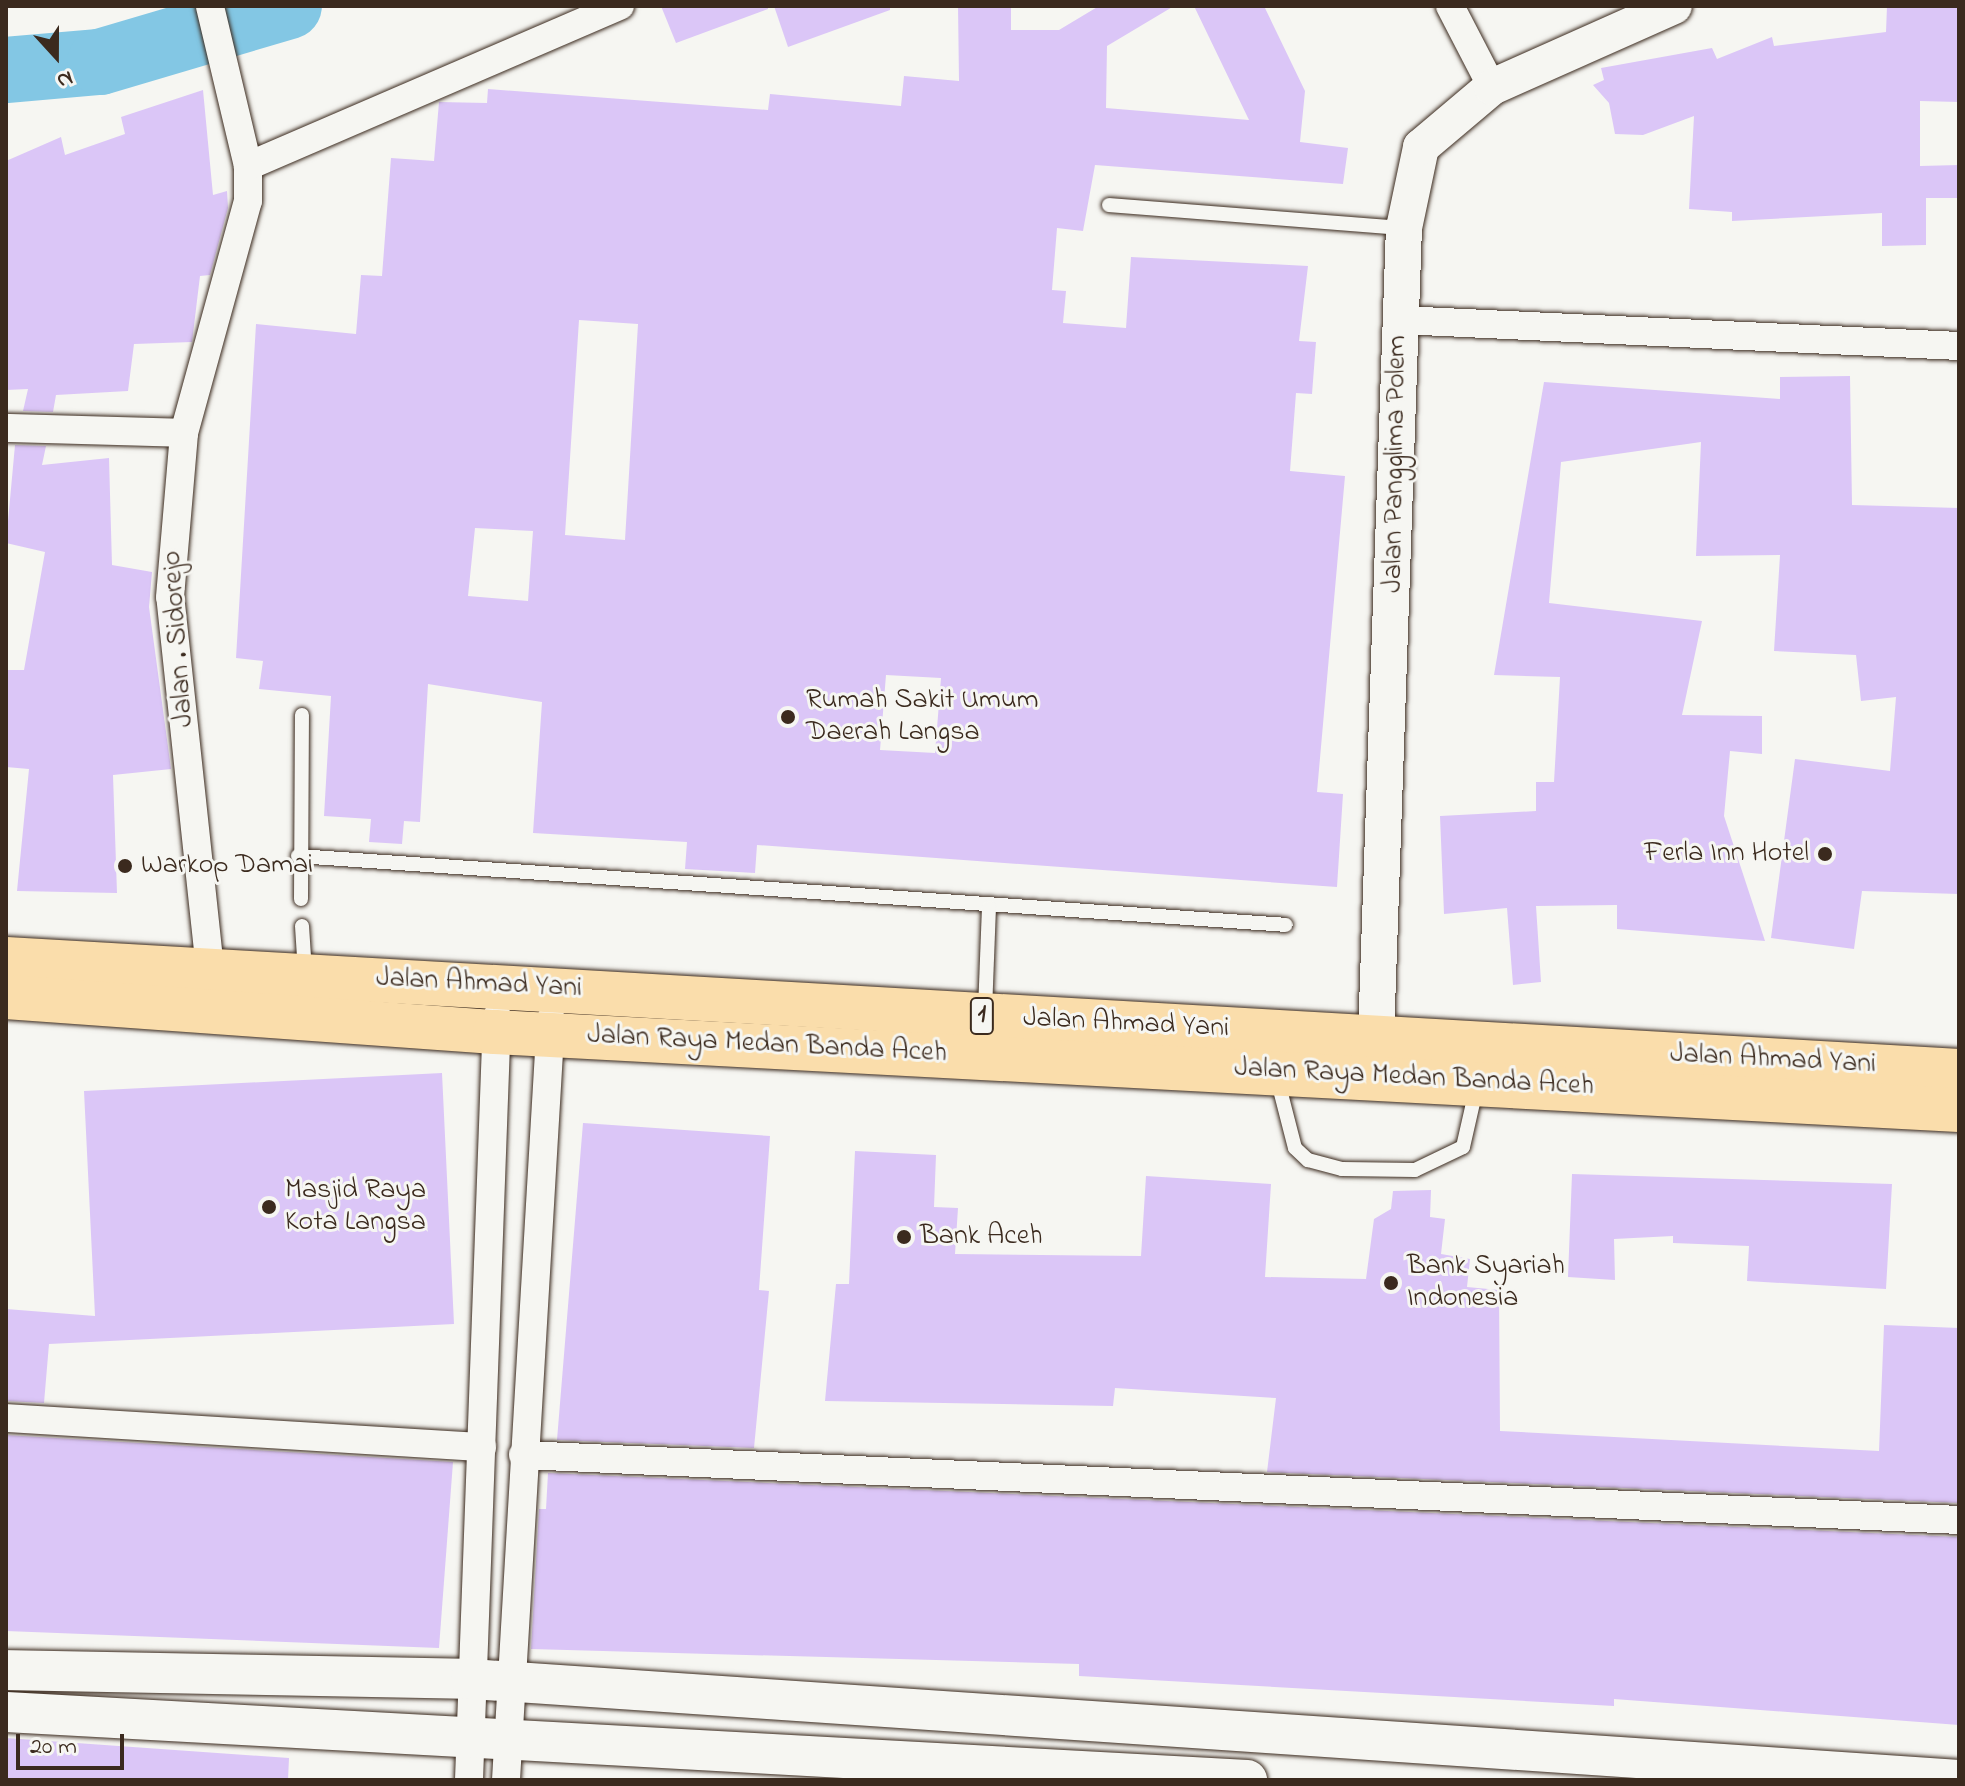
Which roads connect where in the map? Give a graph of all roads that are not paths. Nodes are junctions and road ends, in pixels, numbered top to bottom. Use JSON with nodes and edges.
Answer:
{"nodes":[{"id":1,"x":210,"y":6,"type":"edge"},
{"id":2,"x":620,"y":6,"type":"edge"},
{"id":3,"x":1450,"y":6,"type":"edge"},
{"id":4,"x":1674,"y":6,"type":"edge"},
{"id":5,"x":1492,"y":87,"type":"junction"},
{"id":6,"x":248,"y":166,"type":"junction"},
{"id":7,"x":1109,"y":205,"type":"dead end"},
{"id":8,"x":1404,"y":228,"type":"junction"},
{"id":9,"x":1400,"y":320,"type":"junction"},
{"id":10,"x":1959,"y":346,"type":"edge"},
{"id":11,"x":6,"y":428,"type":"edge"},
{"id":12,"x":184,"y":433,"type":"junction"},
{"id":13,"x":302,"y":715,"type":"dead end"},
{"id":14,"x":298,"y":856,"type":"junction"},
{"id":15,"x":301,"y":899,"type":"dead end"},
{"id":16,"x":989,"y":908,"type":"junction"},
{"id":17,"x":1286,"y":925,"type":"dead end"},
{"id":18,"x":302,"y":926,"type":"dead end"},
{"id":19,"x":6,"y":959,"type":"edge"},
{"id":20,"x":210,"y":969,"type":"junction"},
{"id":21,"x":305,"y":977,"type":"junction"},
{"id":22,"x":499,"y":984,"type":"junction"},
{"id":23,"x":553,"y":986,"type":"junction"},
{"id":24,"x":6,"y":997,"type":"edge"},
{"id":25,"x":495,"y":1032,"type":"junction"},
{"id":26,"x":550,"y":1034,"type":"junction"},
{"id":27,"x":982,"y":1036,"type":"junction"},
{"id":28,"x":1376,"y":1056,"type":"junction"},
{"id":29,"x":1275,"y":1070,"type":"junction"},
{"id":30,"x":1959,"y":1071,"type":"edge"},
{"id":31,"x":1477,"y":1081,"type":"junction"},
{"id":32,"x":1959,"y":1110,"type":"edge"},
{"id":33,"x":6,"y":1418,"type":"edge"},
{"id":34,"x":482,"y":1447,"type":"junction"},
{"id":35,"x":523,"y":1455,"type":"junction"},
{"id":36,"x":1959,"y":1520,"type":"edge"},
{"id":37,"x":6,"y":1670,"type":"edge"},
{"id":38,"x":107,"y":1672,"type":"junction"},
{"id":39,"x":471,"y":1679,"type":"junction"},
{"id":40,"x":515,"y":1683,"type":"junction"},
{"id":41,"x":6,"y":1712,"type":"edge"},
{"id":42,"x":107,"y":1715,"type":"junction"},
{"id":43,"x":469,"y":1735,"type":"junction"},
{"id":44,"x":510,"y":1735,"type":"junction"},
{"id":45,"x":1482,"y":1766,"type":"edge"},
{"id":46,"x":469,"y":1780,"type":"edge"},
{"id":47,"x":506,"y":1780,"type":"edge"},
{"id":48,"x":1247,"y":1780,"type":"edge"},
{"id":49,"x":1959,"y":1780,"type":"edge"}],
"edges":[{"from":1,"to":6,"type":"street","name":"Jalan . Sidorejo"},
{"from":2,"to":6,"type":"street"},
{"from":3,"to":5,"type":"street"},
{"from":4,"to":5,"type":"street","name":"Jalan Pangglima Polem"},
{"from":5,"to":8,"type":"street","name":"Jalan Pangglima Polem"},
{"from":6,"to":12,"type":"street","name":"Jalan . Sidorejo"},
{"from":7,"to":8,"type":"lane"},
{"from":8,"to":9,"type":"street","name":"Jalan Pangglima Polem"},
{"from":9,"to":10,"type":"street"},
{"from":9,"to":28,"type":"street","name":"Jalan Pangglima Polem"},
{"from":11,"to":12,"type":"street"},
{"from":12,"to":20,"type":"street","name":"Jalan . Sidorejo"},
{"from":13,"to":14,"type":"lane"},
{"from":14,"to":15,"type":"lane"},
{"from":14,"to":16,"type":"lane"},
{"from":16,"to":17,"type":"lane"},
{"from":16,"to":27,"type":"lane"},
{"from":18,"to":21,"type":"lane"},
{"from":19,"to":20,"type":"main road","name":"Jalan Ahmad Yani","number":"1"},
{"from":20,"to":21,"type":"main road","name":"Jalan Ahmad Yani","number":"1"},
{"from":21,"to":22,"type":"main road","name":"Jalan Ahmad Yani","number":"1"},
{"from":22,"to":23,"type":"main road","name":"Jalan Ahmad Yani","number":"1"},
{"from":22,"to":25,"type":"street"},
{"from":23,"to":26,"type":"street"},
{"from":23,"to":27,"type":"main road","name":"Jalan Ahmad Yani","number":"1"},
{"from":24,"to":25,"type":"main road","name":"Jalan Raya Medan Banda Aceh","number":"1"},
{"from":25,"to":26,"type":"main road","name":"Jalan Raya Medan Banda Aceh","number":"1"},
{"from":25,"to":34,"type":"street"},
{"from":26,"to":27,"type":"main road","name":"Jalan Raya Medan Banda Aceh","number":"1"},
{"from":26,"to":35,"type":"street"},
{"from":27,"to":28,"type":"main road","name":"Jalan Ahmad Yani","number":"1"},
{"from":27,"to":29,"type":"main road","name":"Jalan Raya Medan Banda Aceh","number":"1"},
{"from":28,"to":29,"type":"main road","name":"Jalan Raya Medan Banda Aceh","number":"1"},
{"from":28,"to":30,"type":"main road","name":"Jalan Ahmad Yani","number":"1"},
{"from":28,"to":31,"type":"main road","name":"Jalan Raya Medan Banda Aceh","number":"1"},
{"from":29,"to":31,"type":"lane"},
{"from":31,"to":32,"type":"main road","name":"Jalan Raya Medan Banda Aceh","number":"1"},
{"from":33,"to":34,"type":"street"},
{"from":34,"to":39,"type":"street"},
{"from":35,"to":36,"type":"street"},
{"from":35,"to":40,"type":"street"},
{"from":37,"to":38,"type":"main road"},
{"from":38,"to":39,"type":"main road"},
{"from":38,"to":42,"type":"main road"},
{"from":39,"to":40,"type":"main road"},
{"from":39,"to":43,"type":"street"},
{"from":40,"to":44,"type":"street"},
{"from":40,"to":45,"type":"main road"},
{"from":41,"to":42,"type":"main road"},
{"from":42,"to":43,"type":"main road"},
{"from":43,"to":44,"type":"main road"},
{"from":43,"to":46,"type":"street"},
{"from":44,"to":47,"type":"street"},
{"from":44,"to":48,"type":"main road"},
{"from":45,"to":49,"type":"main road"}]}
